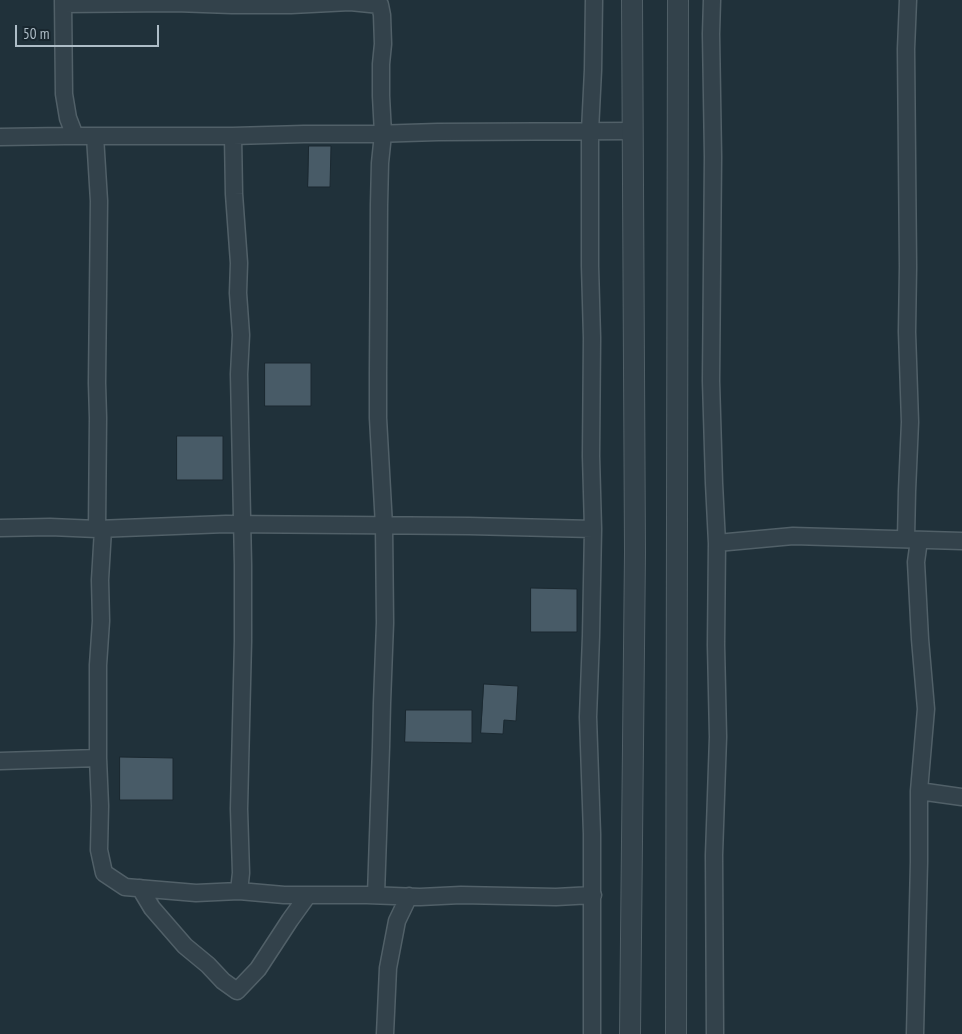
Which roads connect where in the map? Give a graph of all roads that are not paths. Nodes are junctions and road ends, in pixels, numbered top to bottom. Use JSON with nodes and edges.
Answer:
{"nodes":[{"id":1,"x":594,"y":0,"type":"edge"},
{"id":2,"x":632,"y":0,"type":"edge"},
{"id":3,"x":678,"y":0,"type":"edge"},
{"id":4,"x":712,"y":0,"type":"edge"},
{"id":5,"x":908,"y":0,"type":"edge"},
{"id":6,"x":63,"y":2,"type":"edge"},
{"id":7,"x":590,"y":131,"type":"junction"},
{"id":8,"x":633,"y":131,"type":"junction"},
{"id":9,"x":383,"y":134,"type":"junction"},
{"id":10,"x":75,"y":136,"type":"junction"},
{"id":11,"x":95,"y":136,"type":"junction"},
{"id":12,"x":233,"y":136,"type":"junction"},
{"id":13,"x":0,"y":137,"type":"edge"},
{"id":14,"x":242,"y":524,"type":"junction"},
{"id":15,"x":384,"y":526,"type":"junction"},
{"id":16,"x":0,"y":528,"type":"edge"},
{"id":17,"x":100,"y":529,"type":"junction"},
{"id":18,"x":593,"y":529,"type":"junction"},
{"id":19,"x":912,"y":539,"type":"junction"},
{"id":20,"x":962,"y":541,"type":"edge"},
{"id":21,"x":717,"y":543,"type":"junction"},
{"id":22,"x":98,"y":758,"type":"junction"},
{"id":23,"x":0,"y":761,"type":"edge"},
{"id":24,"x":919,"y":791,"type":"junction"},
{"id":25,"x":962,"y":797,"type":"edge"},
{"id":26,"x":140,"y":888,"type":"junction"},
{"id":27,"x":239,"y":891,"type":"junction"},
{"id":28,"x":308,"y":895,"type":"junction"},
{"id":29,"x":376,"y":895,"type":"junction"},
{"id":30,"x":593,"y":895,"type":"junction"},
{"id":31,"x":409,"y":896,"type":"junction"},
{"id":32,"x":386,"y":1034,"type":"edge"},
{"id":33,"x":592,"y":1034,"type":"edge"},
{"id":34,"x":630,"y":1034,"type":"edge"},
{"id":35,"x":676,"y":1034,"type":"edge"},
{"id":36,"x":715,"y":1034,"type":"edge"},
{"id":37,"x":915,"y":1034,"type":"edge"}],
"edges":[{"from":1,"to":7,"type":"street"},
{"from":2,"to":8,"type":"street"},
{"from":3,"to":35,"type":"street"},
{"from":4,"to":21,"type":"street"},
{"from":5,"to":19,"type":"street"},
{"from":6,"to":9,"type":"street"},
{"from":6,"to":10,"type":"street"},
{"from":7,"to":8,"type":"street"},
{"from":7,"to":9,"type":"street"},
{"from":7,"to":18,"type":"street"},
{"from":8,"to":34,"type":"street"},
{"from":9,"to":12,"type":"street"},
{"from":9,"to":15,"type":"street"},
{"from":10,"to":11,"type":"street"},
{"from":10,"to":13,"type":"street"},
{"from":11,"to":12,"type":"street"},
{"from":11,"to":17,"type":"street"},
{"from":12,"to":14,"type":"street"},
{"from":14,"to":15,"type":"street"},
{"from":14,"to":17,"type":"street"},
{"from":14,"to":27,"type":"street"},
{"from":15,"to":18,"type":"street"},
{"from":15,"to":29,"type":"street"},
{"from":16,"to":17,"type":"street"},
{"from":17,"to":22,"type":"street"},
{"from":18,"to":30,"type":"street"},
{"from":19,"to":20,"type":"street"},
{"from":19,"to":21,"type":"street"},
{"from":19,"to":24,"type":"street"},
{"from":21,"to":36,"type":"street"},
{"from":22,"to":23,"type":"street"},
{"from":22,"to":26,"type":"street"},
{"from":24,"to":25,"type":"street"},
{"from":24,"to":37,"type":"street"},
{"from":26,"to":27,"type":"street"},
{"from":26,"to":28,"type":"street"},
{"from":27,"to":28,"type":"street"},
{"from":28,"to":29,"type":"street"},
{"from":29,"to":31,"type":"street"},
{"from":30,"to":31,"type":"street"},
{"from":30,"to":33,"type":"street"},
{"from":31,"to":32,"type":"street"}]}
